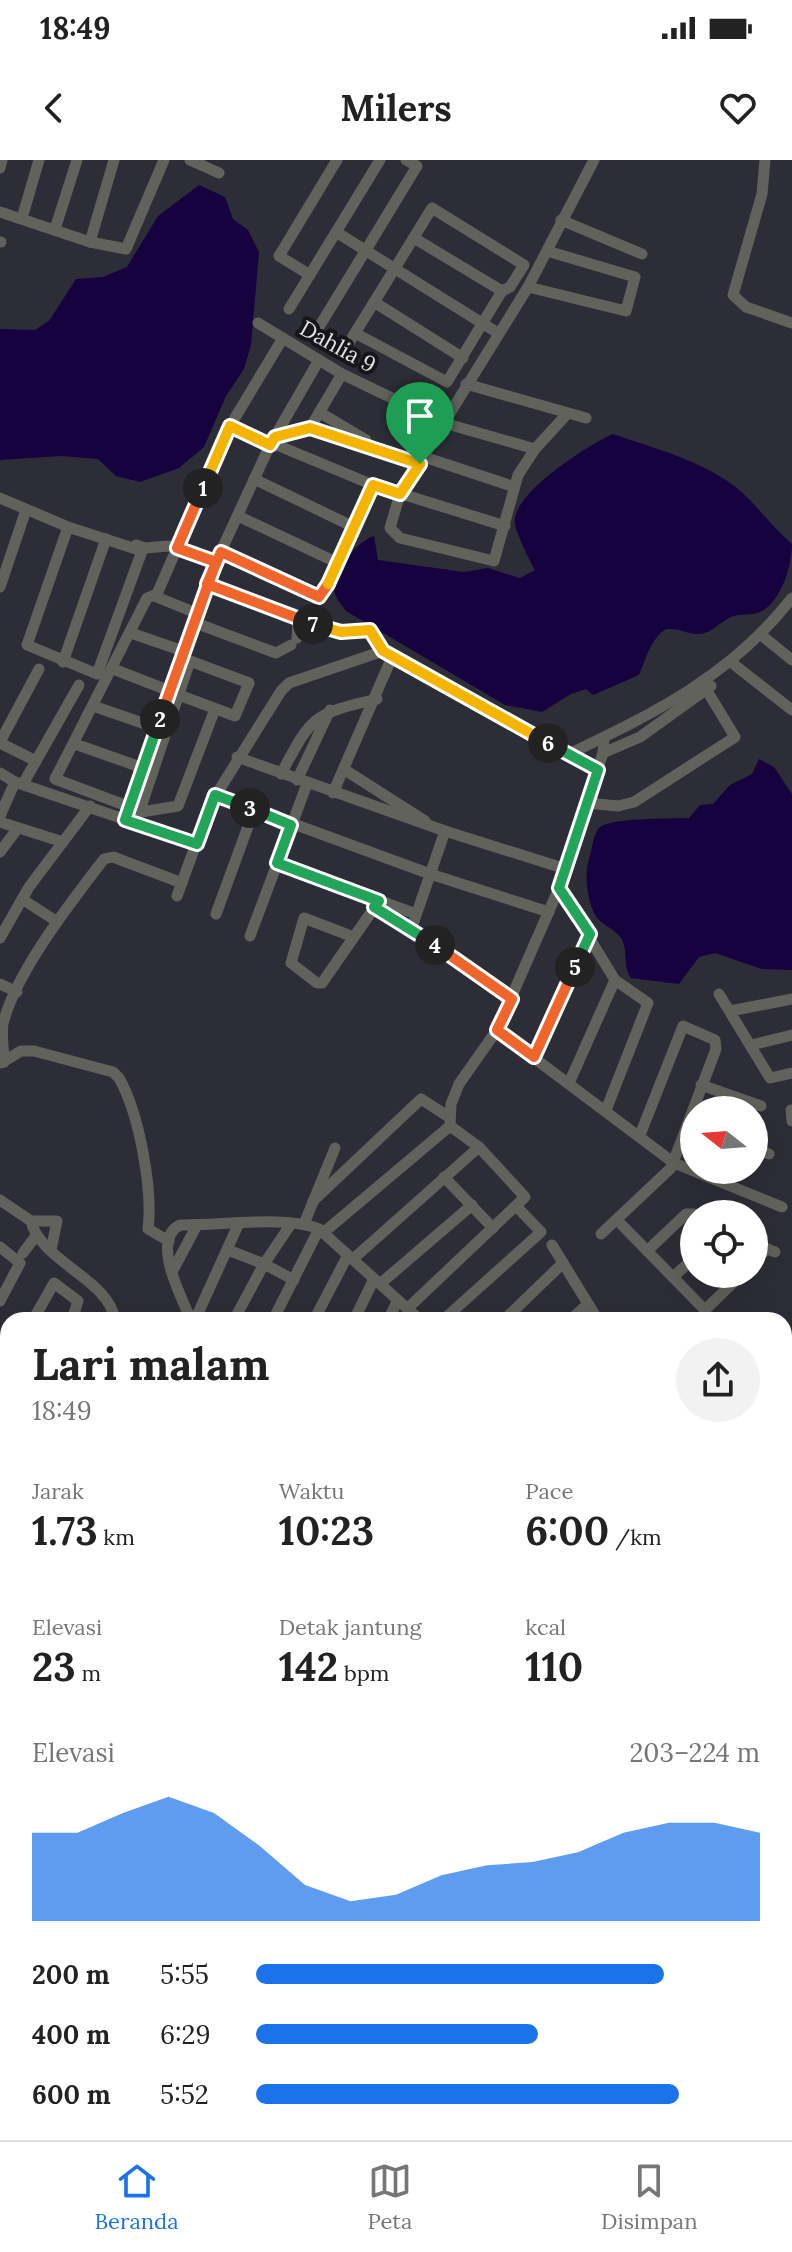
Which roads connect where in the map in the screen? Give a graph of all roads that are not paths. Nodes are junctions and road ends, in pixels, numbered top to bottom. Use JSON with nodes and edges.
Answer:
{"nodes":[{"id":1,"x":2,"y":160,"type":"edge"},
{"id":2,"x":39,"y":160,"type":"edge"},
{"id":3,"x":77,"y":160,"type":"edge"},
{"id":4,"x":114,"y":160,"type":"edge"},
{"id":5,"x":164,"y":160,"type":"edge"},
{"id":6,"x":190,"y":160,"type":"edge"},
{"id":7,"x":337,"y":160,"type":"edge"},
{"id":8,"x":380,"y":160,"type":"edge"},
{"id":9,"x":406,"y":160,"type":"edge"},
{"id":10,"x":594,"y":160,"type":"edge"},
{"id":11,"x":765,"y":160,"type":"edge"},
{"id":12,"x":0,"y":168,"type":"edge"},
{"id":13,"x":219,"y":173,"type":"dead end"},
{"id":14,"x":0,"y":212,"type":"edge"},
{"id":15,"x":22,"y":218,"type":"junction"},
{"id":16,"x":561,"y":220,"type":"junction"},
{"id":17,"x":55,"y":229,"type":"junction"},
{"id":18,"x":336,"y":232,"type":"junction"},
{"id":19,"x":414,"y":238,"type":"junction"},
{"id":20,"x":90,"y":242,"type":"junction"},
{"id":21,"x":365,"y":251,"type":"junction"},
{"id":22,"x":547,"y":251,"type":"junction"},
{"id":23,"x":642,"y":254,"type":"dead end"},
{"id":24,"x":395,"y":269,"type":"junction"},
{"id":25,"x":310,"y":275,"type":"junction"},
{"id":26,"x":528,"y":287,"type":"junction"},
{"id":27,"x":502,"y":291,"type":"junction"},
{"id":28,"x":374,"y":302,"type":"junction"},
{"id":29,"x":289,"y":309,"type":"dead end"},
{"id":30,"x":258,"y":323,"type":"dead end"},
{"id":31,"x":792,"y":323,"type":"edge"},
{"id":32,"x":483,"y":324,"type":"junction"},
{"id":33,"x":319,"y":327,"type":"dead end"},
{"id":34,"x":355,"y":333,"type":"junction"},
{"id":35,"x":498,"y":333,"type":"junction"},
{"id":36,"x":283,"y":338,"type":"junction"},
{"id":37,"x":347,"y":346,"type":"dead end"},
{"id":38,"x":463,"y":358,"type":"junction"},
{"id":39,"x":319,"y":360,"type":"junction"},
{"id":40,"x":342,"y":374,"type":"junction"},
{"id":41,"x":466,"y":384,"type":"junction"},
{"id":42,"x":319,"y":412,"type":"junction"},
{"id":43,"x":567,"y":414,"type":"junction"},
{"id":44,"x":586,"y":418,"type":"dead end"},
{"id":45,"x":444,"y":423,"type":"junction"},
{"id":46,"x":230,"y":426,"type":"junction"},
{"id":47,"x":310,"y":428,"type":"junction"},
{"id":48,"x":272,"y":442,"type":"junction"},
{"id":49,"x":380,"y":449,"type":"junction"},
{"id":50,"x":535,"y":449,"type":"junction"},
{"id":51,"x":422,"y":461,"type":"junction"},
{"id":52,"x":254,"y":479,"type":"junction"},
{"id":53,"x":373,"y":485,"type":"junction"},
{"id":54,"x":512,"y":486,"type":"junction"},
{"id":55,"x":400,"y":494,"type":"junction"},
{"id":56,"x":0,"y":498,"type":"edge"},
{"id":57,"x":31,"y":512,"type":"junction"},
{"id":58,"x":238,"y":516,"type":"junction"},
{"id":59,"x":505,"y":526,"type":"junction"},
{"id":60,"x":68,"y":527,"type":"junction"},
{"id":61,"x":354,"y":527,"type":"junction"},
{"id":62,"x":106,"y":539,"type":"junction"},
{"id":63,"x":177,"y":548,"type":"junction"},
{"id":64,"x":218,"y":557,"type":"junction"},
{"id":65,"x":338,"y":563,"type":"junction"},
{"id":66,"x":207,"y":584,"type":"junction"},
{"id":67,"x":0,"y":587,"type":"edge"},
{"id":68,"x":154,"y":596,"type":"junction"},
{"id":69,"x":792,"y":598,"type":"edge"},
{"id":70,"x":195,"y":618,"type":"junction"},
{"id":71,"x":298,"y":619,"type":"junction"},
{"id":72,"x":131,"y":633,"type":"junction"},
{"id":73,"x":760,"y":634,"type":"junction"},
{"id":74,"x":183,"y":651,"type":"junction"},
{"id":75,"x":388,"y":654,"type":"junction"},
{"id":76,"x":792,"y":660,"type":"edge"},
{"id":77,"x":63,"y":662,"type":"junction"},
{"id":78,"x":728,"y":666,"type":"junction"},
{"id":79,"x":39,"y":669,"type":"dead end"},
{"id":80,"x":113,"y":669,"type":"junction"},
{"id":81,"x":79,"y":685,"type":"dead end"},
{"id":82,"x":705,"y":687,"type":"junction"},
{"id":83,"x":174,"y":693,"type":"junction"},
{"id":84,"x":377,"y":699,"type":"junction"},
{"id":85,"x":93,"y":706,"type":"junction"},
{"id":86,"x":215,"y":709,"type":"junction"},
{"id":87,"x":330,"y":710,"type":"junction"},
{"id":88,"x":792,"y":710,"type":"edge"},
{"id":89,"x":157,"y":728,"type":"junction"},
{"id":90,"x":604,"y":738,"type":"junction"},
{"id":91,"x":0,"y":743,"type":"edge"},
{"id":92,"x":75,"y":744,"type":"junction"},
{"id":93,"x":603,"y":753,"type":"junction"},
{"id":94,"x":569,"y":754,"type":"junction"},
{"id":95,"x":237,"y":757,"type":"junction"},
{"id":96,"x":36,"y":761,"type":"junction"},
{"id":97,"x":143,"y":768,"type":"junction"},
{"id":98,"x":345,"y":770,"type":"junction"},
{"id":99,"x":598,"y":770,"type":"junction"},
{"id":100,"x":0,"y":773,"type":"edge"},
{"id":101,"x":281,"y":774,"type":"junction"},
{"id":102,"x":302,"y":782,"type":"junction"},
{"id":103,"x":19,"y":783,"type":"junction"},
{"id":104,"x":333,"y":793,"type":"junction"},
{"id":105,"x":215,"y":795,"type":"junction"},
{"id":106,"x":587,"y":803,"type":"junction"},
{"id":107,"x":90,"y":806,"type":"junction"},
{"id":108,"x":254,"y":810,"type":"junction"},
{"id":109,"x":130,"y":814,"type":"junction"},
{"id":110,"x":0,"y":816,"type":"edge"},
{"id":111,"x":0,"y":822,"type":"edge"},
{"id":112,"x":291,"y":825,"type":"junction"},
{"id":113,"x":427,"y":825,"type":"junction"},
{"id":114,"x":18,"y":828,"type":"junction"},
{"id":115,"x":445,"y":831,"type":"junction"},
{"id":116,"x":63,"y":842,"type":"junction"},
{"id":117,"x":197,"y":844,"type":"junction"},
{"id":118,"x":0,"y":852,"type":"edge"},
{"id":119,"x":277,"y":863,"type":"junction"},
{"id":120,"x":566,"y":869,"type":"junction"},
{"id":121,"x":430,"y":874,"type":"junction"},
{"id":122,"x":182,"y":883,"type":"junction"},
{"id":123,"x":559,"y":888,"type":"junction"},
{"id":124,"x":177,"y":896,"type":"dead end"},
{"id":125,"x":22,"y":899,"type":"junction"},
{"id":126,"x":376,"y":904,"type":"junction"},
{"id":127,"x":549,"y":912,"type":"junction"},
{"id":128,"x":216,"y":914,"type":"dead end"},
{"id":129,"x":416,"y":914,"type":"junction"},
{"id":130,"x":56,"y":921,"type":"junction"},
{"id":131,"x":3,"y":925,"type":"edge"},
{"id":132,"x":411,"y":930,"type":"junction"},
{"id":133,"x":590,"y":934,"type":"junction"},
{"id":134,"x":250,"y":936,"type":"dead end"},
{"id":135,"x":351,"y":936,"type":"junction"},
{"id":136,"x":0,"y":938,"type":"edge"},
{"id":137,"x":615,"y":980,"type":"junction"},
{"id":138,"x":0,"y":984,"type":"edge"},
{"id":139,"x":17,"y":992,"type":"junction"},
{"id":140,"x":719,"y":994,"type":"dead end"},
{"id":141,"x":512,"y":999,"type":"junction"},
{"id":142,"x":792,"y":999,"type":"edge"},
{"id":143,"x":730,"y":1011,"type":"junction"},
{"id":144,"x":497,"y":1030,"type":"junction"},
{"id":145,"x":792,"y":1035,"type":"edge"},
{"id":146,"x":751,"y":1045,"type":"junction"},
{"id":147,"x":534,"y":1057,"type":"junction"},
{"id":148,"x":2,"y":1063,"type":"edge"},
{"id":149,"x":792,"y":1073,"type":"edge"},
{"id":150,"x":569,"y":1083,"type":"junction"},
{"id":151,"x":701,"y":1085,"type":"junction"},
{"id":152,"x":698,"y":1096,"type":"edge"},
{"id":153,"x":729,"y":1096,"type":"edge"},
{"id":154,"x":606,"y":1110,"type":"junction"},
{"id":155,"x":449,"y":1122,"type":"junction"},
{"id":156,"x":640,"y":1135,"type":"junction"},
{"id":157,"x":479,"y":1147,"type":"junction"},
{"id":158,"x":335,"y":1148,"type":"dead end"},
{"id":159,"x":680,"y":1150,"type":"edge"},
{"id":160,"x":674,"y":1163,"type":"junction"},
{"id":161,"x":444,"y":1177,"type":"junction"},
{"id":162,"x":0,"y":1200,"type":"edge"},
{"id":163,"x":313,"y":1201,"type":"junction"},
{"id":164,"x":472,"y":1205,"type":"junction"},
{"id":165,"x":516,"y":1206,"type":"junction"},
{"id":166,"x":782,"y":1207,"type":"dead end"},
{"id":167,"x":680,"y":1220,"type":"edge"},
{"id":168,"x":31,"y":1221,"type":"junction"},
{"id":169,"x":618,"y":1221,"type":"junction"},
{"id":170,"x":239,"y":1223,"type":"junction"},
{"id":171,"x":298,"y":1224,"type":"junction"},
{"id":172,"x":197,"y":1225,"type":"junction"},
{"id":173,"x":493,"y":1228,"type":"junction"},
{"id":174,"x":321,"y":1231,"type":"junction"},
{"id":175,"x":601,"y":1234,"type":"dead end"},
{"id":176,"x":35,"y":1237,"type":"junction"},
{"id":177,"x":169,"y":1241,"type":"junction"},
{"id":178,"x":552,"y":1245,"type":"dead end"},
{"id":179,"x":0,"y":1247,"type":"edge"},
{"id":180,"x":51,"y":1250,"type":"junction"},
{"id":181,"x":228,"y":1250,"type":"junction"},
{"id":182,"x":647,"y":1251,"type":"junction"},
{"id":183,"x":23,"y":1253,"type":"dead end"},
{"id":184,"x":351,"y":1257,"type":"junction"},
{"id":185,"x":563,"y":1263,"type":"junction"},
{"id":186,"x":264,"y":1264,"type":"junction"},
{"id":187,"x":680,"y":1271,"type":"edge"},
{"id":188,"x":172,"y":1272,"type":"junction"},
{"id":189,"x":673,"y":1277,"type":"junction"},
{"id":190,"x":294,"y":1280,"type":"junction"},
{"id":191,"x":377,"y":1282,"type":"junction"},
{"id":192,"x":680,"y":1284,"type":"edge"},
{"id":193,"x":684,"y":1288,"type":"edge"},
{"id":194,"x":727,"y":1288,"type":"edge"},
{"id":195,"x":398,"y":1300,"type":"junction"},
{"id":196,"x":0,"y":1301,"type":"edge"},
{"id":197,"x":588,"y":1304,"type":"junction"},
{"id":198,"x":408,"y":1308,"type":"junction"},
{"id":199,"x":38,"y":1312,"type":"edge"},
{"id":200,"x":75,"y":1312,"type":"edge"},
{"id":201,"x":114,"y":1312,"type":"edge"},
{"id":202,"x":190,"y":1312,"type":"edge"},
{"id":203,"x":197,"y":1312,"type":"edge"},
{"id":204,"x":238,"y":1312,"type":"edge"},
{"id":205,"x":277,"y":1312,"type":"edge"},
{"id":206,"x":319,"y":1312,"type":"edge"},
{"id":207,"x":359,"y":1312,"type":"edge"},
{"id":208,"x":392,"y":1312,"type":"edge"},
{"id":209,"x":412,"y":1312,"type":"edge"},
{"id":210,"x":452,"y":1312,"type":"edge"},
{"id":211,"x":512,"y":1312,"type":"edge"},
{"id":212,"x":579,"y":1312,"type":"edge"},
{"id":213,"x":593,"y":1312,"type":"edge"}],
"edges":[{"from":1,"to":12,"type":"street"},
{"from":2,"to":15,"type":"street"},
{"from":3,"to":17,"type":"street"},
{"from":4,"to":20,"type":"street"},
{"from":5,"to":20,"type":"street"},
{"from":6,"to":13,"type":"street"},
{"from":7,"to":25,"type":"street"},
{"from":8,"to":18,"type":"street"},
{"from":9,"to":21,"type":"street"},
{"from":10,"to":16,"type":"street"},
{"from":11,"to":31,"type":"street"},
{"from":14,"to":15,"type":"street"},
{"from":15,"to":17,"type":"street"},
{"from":16,"to":22,"type":"street"},
{"from":16,"to":23,"type":"street"},
{"from":17,"to":20,"type":"street"},
{"from":18,"to":21,"type":"street"},
{"from":18,"to":25,"type":"street"},
{"from":19,"to":24,"type":"street"},
{"from":19,"to":27,"type":"street"},
{"from":19,"to":27,"type":"street"},
{"from":21,"to":24,"type":"street"},
{"from":21,"to":33,"type":"street"},
{"from":22,"to":26,"type":"street"},
{"from":22,"to":26,"type":"street"},
{"from":24,"to":28,"type":"street"},
{"from":24,"to":32,"type":"street"},
{"from":25,"to":29,"type":"street"},
{"from":26,"to":35,"type":"street"},
{"from":27,"to":32,"type":"street"},
{"from":28,"to":34,"type":"street"},
{"from":28,"to":38,"type":"street"},
{"from":30,"to":36,"type":"street","name":"Dahlia 9"},
{"from":32,"to":35,"type":"street"},
{"from":32,"to":38,"type":"street"},
{"from":34,"to":37,"type":"street"},
{"from":34,"to":38,"type":"street"},
{"from":35,"to":41,"type":"street"},
{"from":36,"to":39,"type":"street","name":"Dahlia 9"},
{"from":36,"to":46,"type":"street"},
{"from":39,"to":40,"type":"street","name":"Dahlia 9"},
{"from":39,"to":48,"type":"street"},
{"from":40,"to":42,"type":"street"},
{"from":40,"to":45,"type":"street","name":"Dahlia 9"},
{"from":41,"to":43,"type":"street"},
{"from":41,"to":45,"type":"street"},
{"from":42,"to":47,"type":"street"},
{"from":42,"to":49,"type":"street"},
{"from":43,"to":44,"type":"street"},
{"from":43,"to":50,"type":"street"},
{"from":45,"to":50,"type":"street","name":"Dahlia 9"},
{"from":45,"to":51,"type":"street"},
{"from":46,"to":48,"type":"street"},
{"from":46,"to":63,"type":"street"},
{"from":47,"to":48,"type":"street"},
{"from":47,"to":49,"type":"street"},
{"from":48,"to":52,"type":"street"},
{"from":48,"to":53,"type":"street"},
{"from":49,"to":51,"type":"street"},
{"from":50,"to":54,"type":"street"},
{"from":51,"to":54,"type":"street"},
{"from":51,"to":55,"type":"street"},
{"from":52,"to":58,"type":"street"},
{"from":52,"to":61,"type":"street"},
{"from":53,"to":55,"type":"street"},
{"from":53,"to":61,"type":"street"},
{"from":54,"to":59,"type":"street"},
{"from":55,"to":59,"type":"street"},
{"from":55,"to":59,"type":"street"},
{"from":56,"to":57,"type":"street"},
{"from":57,"to":60,"type":"street"},
{"from":57,"to":63,"type":"street"},
{"from":57,"to":67,"type":"street"},
{"from":58,"to":64,"type":"street"},
{"from":58,"to":65,"type":"street"},
{"from":60,"to":62,"type":"street"},
{"from":60,"to":77,"type":"street"},
{"from":61,"to":65,"type":"street"},
{"from":62,"to":77,"type":"street"},
{"from":62,"to":77,"type":"street"},
{"from":63,"to":64,"type":"street"},
{"from":63,"to":68,"type":"street"},
{"from":64,"to":65,"type":"street"},
{"from":64,"to":66,"type":"street"},
{"from":66,"to":70,"type":"street"},
{"from":66,"to":71,"type":"street"},
{"from":68,"to":70,"type":"street"},
{"from":68,"to":72,"type":"street"},
{"from":69,"to":73,"type":"street"},
{"from":70,"to":71,"type":"street"},
{"from":70,"to":74,"type":"street"},
{"from":71,"to":75,"type":"street"},
{"from":72,"to":74,"type":"street"},
{"from":72,"to":80,"type":"street"},
{"from":73,"to":76,"type":"street"},
{"from":73,"to":78,"type":"street"},
{"from":74,"to":83,"type":"street"},
{"from":75,"to":84,"type":"street"},
{"from":75,"to":94,"type":"street"},
{"from":75,"to":95,"type":"street"},
{"from":78,"to":82,"type":"street"},
{"from":78,"to":88,"type":"street"},
{"from":79,"to":91,"type":"street"},
{"from":80,"to":83,"type":"street"},
{"from":80,"to":85,"type":"street"},
{"from":81,"to":96,"type":"street"},
{"from":82,"to":90,"type":"street"},
{"from":82,"to":93,"type":"street"},
{"from":82,"to":106,"type":"street"},
{"from":83,"to":86,"type":"street"},
{"from":83,"to":86,"type":"street"},
{"from":83,"to":89,"type":"street"},
{"from":83,"to":109,"type":"street"},
{"from":84,"to":87,"type":"street"},
{"from":84,"to":98,"type":"street"},
{"from":85,"to":89,"type":"street"},
{"from":85,"to":92,"type":"street"},
{"from":86,"to":109,"type":"street"},
{"from":87,"to":101,"type":"street"},
{"from":87,"to":102,"type":"street"},
{"from":89,"to":97,"type":"street"},
{"from":90,"to":93,"type":"street"},
{"from":90,"to":94,"type":"street"},
{"from":91,"to":96,"type":"street"},
{"from":92,"to":97,"type":"street"},
{"from":92,"to":109,"type":"street"},
{"from":93,"to":99,"type":"street"},
{"from":94,"to":99,"type":"street"},
{"from":95,"to":101,"type":"street"},
{"from":95,"to":105,"type":"street"},
{"from":96,"to":103,"type":"street"},
{"from":97,"to":109,"type":"street"},
{"from":98,"to":104,"type":"street"},
{"from":98,"to":113,"type":"street"},
{"from":99,"to":106,"type":"street"},
{"from":100,"to":103,"type":"street"},
{"from":101,"to":102,"type":"street"},
{"from":102,"to":104,"type":"street"},
{"from":102,"to":112,"type":"street"},
{"from":103,"to":107,"type":"street"},
{"from":103,"to":110,"type":"street"},
{"from":104,"to":113,"type":"street"},
{"from":105,"to":108,"type":"street"},
{"from":105,"to":117,"type":"street"},
{"from":106,"to":120,"type":"street"},
{"from":107,"to":109,"type":"street"},
{"from":107,"to":116,"type":"street"},
{"from":108,"to":112,"type":"street"},
{"from":108,"to":128,"type":"street"},
{"from":109,"to":117,"type":"street"},
{"from":111,"to":114,"type":"street"},
{"from":112,"to":119,"type":"street"},
{"from":112,"to":121,"type":"street"},
{"from":113,"to":115,"type":"street"},
{"from":114,"to":116,"type":"street"},
{"from":114,"to":118,"type":"street"},
{"from":115,"to":120,"type":"street"},
{"from":115,"to":121,"type":"street"},
{"from":116,"to":125,"type":"street"},
{"from":117,"to":122,"type":"street"},
{"from":119,"to":126,"type":"street"},
{"from":119,"to":134,"type":"street"},
{"from":120,"to":123,"type":"street"},
{"from":121,"to":127,"type":"street"},
{"from":121,"to":129,"type":"street"},
{"from":122,"to":124,"type":"street"},
{"from":122,"to":130,"type":"street"},
{"from":123,"to":127,"type":"street"},
{"from":123,"to":133,"type":"street"},
{"from":125,"to":130,"type":"street"},
{"from":125,"to":131,"type":"street"},
{"from":126,"to":129,"type":"street"},
{"from":126,"to":132,"type":"street"},
{"from":126,"to":135,"type":"street"},
{"from":127,"to":141,"type":"street"},
{"from":129,"to":132,"type":"street"},
{"from":130,"to":139,"type":"street"},
{"from":131,"to":136,"type":"street"},
{"from":132,"to":141,"type":"street"},
{"from":133,"to":137,"type":"street"},
{"from":133,"to":147,"type":"street"},
{"from":135,"to":135,"type":"street"},
{"from":137,"to":150,"type":"street"},
{"from":137,"to":154,"type":"street"},
{"from":138,"to":139,"type":"street"},
{"from":139,"to":148,"type":"street"},
{"from":140,"to":143,"type":"street"},
{"from":141,"to":144,"type":"street"},
{"from":142,"to":143,"type":"street"},
{"from":143,"to":146,"type":"street"},
{"from":144,"to":147,"type":"street"},
{"from":144,"to":155,"type":"street"},
{"from":145,"to":146,"type":"street"},
{"from":146,"to":149,"type":"street"},
{"from":147,"to":150,"type":"street"},
{"from":148,"to":177,"type":"street"},
{"from":150,"to":154,"type":"street"},
{"from":151,"to":152,"type":"street"},
{"from":151,"to":153,"type":"street"},
{"from":151,"to":156,"type":"street"},
{"from":154,"to":156,"type":"street"},
{"from":155,"to":157,"type":"street"},
{"from":155,"to":163,"type":"street"},
{"from":155,"to":174,"type":"street"},
{"from":156,"to":160,"type":"street"},
{"from":157,"to":161,"type":"street"},
{"from":157,"to":165,"type":"street"},
{"from":158,"to":163,"type":"street"},
{"from":159,"to":160,"type":"street"},
{"from":160,"to":166,"type":"street"},
{"from":160,"to":169,"type":"street"},
{"from":161,"to":164,"type":"street"},
{"from":161,"to":184,"type":"street"},
{"from":162,"to":168,"type":"street"},
{"from":163,"to":171,"type":"street"},
{"from":164,"to":173,"type":"street"},
{"from":164,"to":191,"type":"street"},
{"from":165,"to":173,"type":"street"},
{"from":165,"to":210,"type":"street"},
{"from":167,"to":182,"type":"street"},
{"from":168,"to":176,"type":"street"},
{"from":168,"to":180,"type":"street"},
{"from":169,"to":175,"type":"street"},
{"from":169,"to":182,"type":"street"},
{"from":170,"to":171,"type":"street"},
{"from":170,"to":172,"type":"street"},
{"from":170,"to":181,"type":"street"},
{"from":171,"to":174,"type":"street"},
{"from":171,"to":186,"type":"street"},
{"from":172,"to":177,"type":"street"},
{"from":172,"to":188,"type":"street"},
{"from":173,"to":198,"type":"street"},
{"from":174,"to":184,"type":"street"},
{"from":174,"to":190,"type":"street"},
{"from":176,"to":180,"type":"street"},
{"from":176,"to":183,"type":"street"},
{"from":177,"to":188,"type":"street"},
{"from":178,"to":185,"type":"street"},
{"from":179,"to":196,"type":"street"},
{"from":180,"to":201,"type":"street"},
{"from":181,"to":186,"type":"street"},
{"from":181,"to":203,"type":"street"},
{"from":182,"to":189,"type":"street"},
{"from":184,"to":191,"type":"street"},
{"from":184,"to":206,"type":"street"},
{"from":185,"to":197,"type":"street"},
{"from":185,"to":211,"type":"street"},
{"from":186,"to":190,"type":"street"},
{"from":186,"to":204,"type":"street"},
{"from":187,"to":189,"type":"street"},
{"from":188,"to":202,"type":"street"},
{"from":189,"to":192,"type":"street"},
{"from":190,"to":205,"type":"street"},
{"from":191,"to":195,"type":"street"},
{"from":191,"to":207,"type":"street"},
{"from":193,"to":194,"type":"street"},
{"from":195,"to":198,"type":"street"},
{"from":195,"to":208,"type":"street"},
{"from":197,"to":212,"type":"street"},
{"from":197,"to":213,"type":"street"},
{"from":198,"to":209,"type":"street"},
{"from":199,"to":200,"type":"street"}]}
